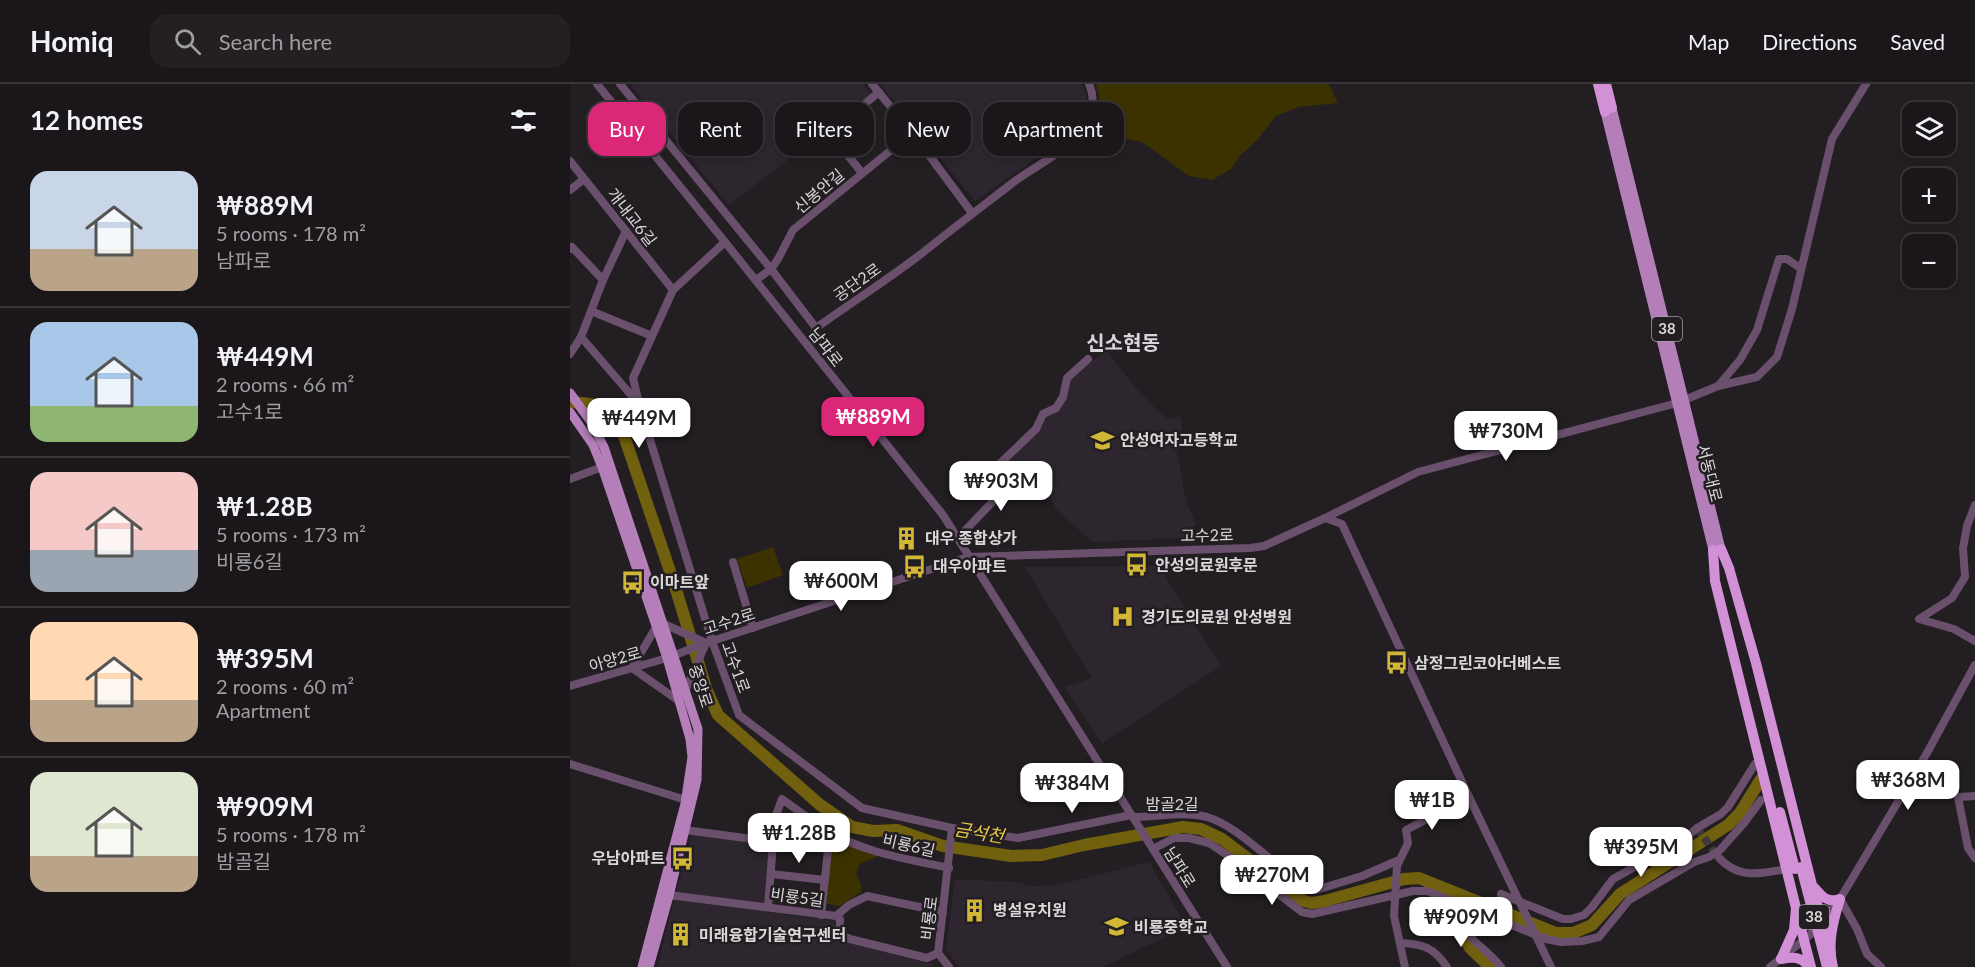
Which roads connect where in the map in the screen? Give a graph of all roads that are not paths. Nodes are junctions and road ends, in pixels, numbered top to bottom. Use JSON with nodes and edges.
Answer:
{"nodes":[{"id":1,"x":597,"y":84,"type":"edge"},
{"id":2,"x":620,"y":84,"type":"edge"},
{"id":3,"x":872,"y":84,"type":"edge"},
{"id":4,"x":1089,"y":84,"type":"edge"},
{"id":5,"x":1598,"y":84,"type":"edge"},
{"id":6,"x":1606,"y":84,"type":"edge"},
{"id":7,"x":1866,"y":84,"type":"edge"},
{"id":8,"x":879,"y":93,"type":"junction"},
{"id":9,"x":886,"y":102,"type":"edge"},
{"id":10,"x":1608,"y":110,"type":"junction"},
{"id":11,"x":886,"y":154,"type":"edge"},
{"id":12,"x":929,"y":156,"type":"edge"},
{"id":13,"x":570,"y":161,"type":"edge"},
{"id":14,"x":862,"y":173,"type":"junction"},
{"id":15,"x":584,"y":179,"type":"junction"},
{"id":16,"x":570,"y":190,"type":"edge"},
{"id":17,"x":972,"y":213,"type":"junction"},
{"id":18,"x":626,"y":231,"type":"junction"},
{"id":19,"x":725,"y":242,"type":"junction"},
{"id":20,"x":570,"y":249,"type":"edge"},
{"id":21,"x":1800,"y":268,"type":"junction"},
{"id":22,"x":771,"y":269,"type":"junction"},
{"id":23,"x":603,"y":280,"type":"junction"},
{"id":24,"x":756,"y":280,"type":"junction"},
{"id":25,"x":673,"y":290,"type":"junction"},
{"id":26,"x":591,"y":311,"type":"junction"},
{"id":27,"x":816,"y":328,"type":"junction"},
{"id":28,"x":652,"y":336,"type":"junction"},
{"id":29,"x":581,"y":337,"type":"junction"},
{"id":30,"x":809,"y":347,"type":"junction"},
{"id":31,"x":570,"y":354,"type":"edge"},
{"id":32,"x":1088,"y":359,"type":"dead end"},
{"id":33,"x":1718,"y":386,"type":"junction"},
{"id":34,"x":570,"y":393,"type":"edge"},
{"id":35,"x":1681,"y":402,"type":"junction"},
{"id":36,"x":639,"y":405,"type":"junction"},
{"id":37,"x":570,"y":412,"type":"edge"},
{"id":38,"x":602,"y":467,"type":"junction"},
{"id":39,"x":570,"y":479,"type":"edge"},
{"id":40,"x":1975,"y":504,"type":"edge"},
{"id":41,"x":1325,"y":518,"type":"junction"},
{"id":42,"x":957,"y":539,"type":"junction"},
{"id":43,"x":1717,"y":550,"type":"junction"},
{"id":44,"x":968,"y":557,"type":"junction"},
{"id":45,"x":733,"y":562,"type":"dead end"},
{"id":46,"x":665,"y":626,"type":"junction"},
{"id":47,"x":753,"y":628,"type":"junction"},
{"id":48,"x":1975,"y":641,"type":"edge"},
{"id":49,"x":709,"y":642,"type":"junction"},
{"id":50,"x":674,"y":655,"type":"junction"},
{"id":51,"x":1975,"y":665,"type":"edge"},
{"id":52,"x":632,"y":668,"type":"junction"},
{"id":53,"x":688,"y":684,"type":"junction"},
{"id":54,"x":570,"y":686,"type":"edge"},
{"id":55,"x":679,"y":701,"type":"junction"},
{"id":56,"x":570,"y":764,"type":"edge"},
{"id":57,"x":1755,"y":764,"type":"dead end"},
{"id":58,"x":1920,"y":765,"type":"junction"},
{"id":59,"x":1975,"y":796,"type":"edge"},
{"id":60,"x":1469,"y":797,"type":"junction"},
{"id":61,"x":1958,"y":797,"type":"junction"},
{"id":62,"x":686,"y":800,"type":"junction"},
{"id":63,"x":1761,"y":800,"type":"dead end"},
{"id":64,"x":1133,"y":818,"type":"junction"},
{"id":65,"x":952,"y":828,"type":"junction"},
{"id":66,"x":685,"y":830,"type":"junction"},
{"id":67,"x":830,"y":832,"type":"junction"},
{"id":68,"x":774,"y":843,"type":"junction"},
{"id":69,"x":1151,"y":845,"type":"junction"},
{"id":70,"x":827,"y":849,"type":"junction"},
{"id":71,"x":1715,"y":853,"type":"junction"},
{"id":72,"x":1975,"y":858,"type":"edge"},
{"id":73,"x":1398,"y":863,"type":"junction"},
{"id":74,"x":949,"y":868,"type":"junction"},
{"id":75,"x":1794,"y":868,"type":"junction"},
{"id":76,"x":771,"y":874,"type":"junction"},
{"id":77,"x":825,"y":880,"type":"junction"},
{"id":78,"x":1812,"y":885,"type":"junction"},
{"id":79,"x":1394,"y":894,"type":"junction"},
{"id":80,"x":1502,"y":894,"type":"dead end"},
{"id":81,"x":669,"y":895,"type":"junction"},
{"id":82,"x":1840,"y":899,"type":"junction"},
{"id":83,"x":1454,"y":901,"type":"junction"},
{"id":84,"x":1520,"y":903,"type":"junction"},
{"id":85,"x":768,"y":907,"type":"junction"},
{"id":86,"x":1796,"y":908,"type":"junction"},
{"id":87,"x":943,"y":912,"type":"junction"},
{"id":88,"x":822,"y":915,"type":"junction"},
{"id":89,"x":836,"y":916,"type":"junction"},
{"id":90,"x":1821,"y":923,"type":"junction"},
{"id":91,"x":1534,"y":933,"type":"junction"},
{"id":92,"x":1807,"y":937,"type":"junction"},
{"id":93,"x":1401,"y":943,"type":"junction"},
{"id":94,"x":938,"y":953,"type":"junction"},
{"id":95,"x":1781,"y":959,"type":"junction"},
{"id":96,"x":1830,"y":964,"type":"edge"},
{"id":97,"x":642,"y":967,"type":"edge"},
{"id":98,"x":649,"y":967,"type":"edge"},
{"id":99,"x":949,"y":967,"type":"edge"},
{"id":100,"x":1227,"y":967,"type":"edge"},
{"id":101,"x":1405,"y":967,"type":"edge"},
{"id":102,"x":1447,"y":967,"type":"edge"},
{"id":103,"x":1502,"y":967,"type":"edge"},
{"id":104,"x":1551,"y":967,"type":"edge"},
{"id":105,"x":1770,"y":967,"type":"edge"},
{"id":106,"x":1810,"y":967,"type":"edge"},
{"id":107,"x":1820,"y":967,"type":"edge"},
{"id":108,"x":1881,"y":967,"type":"edge"}],
"edges":[{"from":1,"to":19,"type":"street","name":"남파로"},
{"from":2,"to":22,"type":"street"},
{"from":3,"to":8,"type":"street"},
{"from":4,"to":17,"type":"street","name":"공단2로"},
{"from":5,"to":10,"type":"highway","name":"서동대로","number":"38"},
{"from":6,"to":10,"type":"highway","name":"서동대로","number":"38"},
{"from":7,"to":21,"type":"street"},
{"from":8,"to":9,"type":"street"},
{"from":8,"to":14,"type":"street"},
{"from":10,"to":35,"type":"main road","name":"서동대로","number":"38"},
{"from":11,"to":14,"type":"street","name":"신봉안길"},
{"from":12,"to":17,"type":"street"},
{"from":13,"to":15,"type":"street","name":"개내교6길"},
{"from":14,"to":22,"type":"street","name":"신봉안길"},
{"from":15,"to":16,"type":"street"},
{"from":15,"to":18,"type":"street","name":"개내교6길"},
{"from":17,"to":27,"type":"street","name":"공단2로"},
{"from":18,"to":23,"type":"street"},
{"from":18,"to":25,"type":"street","name":"개내교6길"},
{"from":19,"to":24,"type":"street","name":"남파로"},
{"from":19,"to":25,"type":"street","name":"고수1로"},
{"from":20,"to":23,"type":"street"},
{"from":21,"to":33,"type":"street"},
{"from":21,"to":33,"type":"street"},
{"from":22,"to":24,"type":"street","name":"신봉안길"},
{"from":22,"to":27,"type":"street"},
{"from":23,"to":26,"type":"street"},
{"from":24,"to":30,"type":"street","name":"남파로"},
{"from":25,"to":28,"type":"street","name":"고수1로"},
{"from":26,"to":28,"type":"street"},
{"from":26,"to":29,"type":"street"},
{"from":27,"to":30,"type":"street"},
{"from":28,"to":36,"type":"street","name":"고수1로"},
{"from":29,"to":31,"type":"street"},
{"from":29,"to":36,"type":"street"},
{"from":30,"to":42,"type":"street","name":"남파로"},
{"from":32,"to":42,"type":"street"},
{"from":33,"to":35,"type":"street","name":"고수2로"},
{"from":34,"to":46,"type":"main road","name":"중앙로"},
{"from":35,"to":41,"type":"street","name":"고수2로"},
{"from":35,"to":43,"type":"main road","name":"서동대로","number":"38"},
{"from":36,"to":49,"type":"street","name":"고수1로"},
{"from":37,"to":38,"type":"main road","name":"중앙로"},
{"from":38,"to":39,"type":"street"},
{"from":38,"to":46,"type":"main road","name":"중앙로"},
{"from":40,"to":48,"type":"street"},
{"from":41,"to":44,"type":"street","name":"고수2로"},
{"from":41,"to":60,"type":"street"},
{"from":42,"to":44,"type":"street","name":"남파로"},
{"from":43,"to":75,"type":"highway","name":"서동대로","number":"38"},
{"from":43,"to":78,"type":"highway"},
{"from":44,"to":47,"type":"street","name":"고수2로"},
{"from":44,"to":64,"type":"street","name":"남파로"},
{"from":45,"to":47,"type":"street"},
{"from":46,"to":49,"type":"street"},
{"from":46,"to":50,"type":"main road","name":"중앙로"},
{"from":46,"to":52,"type":"street"},
{"from":47,"to":49,"type":"street","name":"고수2로"},
{"from":49,"to":50,"type":"street","name":"고수2로"},
{"from":49,"to":53,"type":"street"},
{"from":49,"to":65,"type":"street","name":"고수1로"},
{"from":50,"to":52,"type":"street","name":"아양2로"},
{"from":50,"to":53,"type":"main road","name":"중앙로"},
{"from":50,"to":55,"type":"main road","name":"중앙로"},
{"from":51,"to":58,"type":"street"},
{"from":52,"to":54,"type":"street","name":"아양2로"},
{"from":52,"to":55,"type":"street"},
{"from":53,"to":66,"type":"main road","name":"중앙로"},
{"from":55,"to":62,"type":"main road","name":"중앙로"},
{"from":56,"to":62,"type":"street"},
{"from":57,"to":84,"type":"street"},
{"from":58,"to":61,"type":"street"},
{"from":58,"to":82,"type":"street"},
{"from":59,"to":61,"type":"street"},
{"from":60,"to":73,"type":"street"},
{"from":60,"to":84,"type":"street"},
{"from":61,"to":72,"type":"street"},
{"from":62,"to":97,"type":"main road","name":"중앙로"},
{"from":63,"to":71,"type":"street"},
{"from":64,"to":65,"type":"street","name":"고수1로"},
{"from":64,"to":69,"type":"street","name":"남파로"},
{"from":64,"to":73,"type":"street","name":"밤골2길"},
{"from":65,"to":74,"type":"street","name":"비룡로"},
{"from":66,"to":68,"type":"street"},
{"from":66,"to":81,"type":"main road","name":"중앙로"},
{"from":67,"to":68,"type":"street","name":"비룡6길"},
{"from":67,"to":70,"type":"street"},
{"from":67,"to":74,"type":"street","name":"비룡6길"},
{"from":68,"to":70,"type":"street"},
{"from":68,"to":76,"type":"street","name":"비룡6길"},
{"from":69,"to":79,"type":"street"},
{"from":69,"to":100,"type":"street","name":"남파로"},
{"from":70,"to":77,"type":"street"},
{"from":71,"to":75,"type":"street"},
{"from":71,"to":91,"type":"street"},
{"from":73,"to":79,"type":"street"},
{"from":74,"to":87,"type":"street","name":"비룡로"},
{"from":75,"to":86,"type":"highway"},
{"from":75,"to":96,"type":"highway","number":"38","bridge":true},
{"from":75,"to":107,"type":"highway","number":"38"},
{"from":76,"to":77,"type":"street"},
{"from":76,"to":85,"type":"street","name":"비룡6길"},
{"from":77,"to":88,"type":"street"},
{"from":78,"to":82,"type":"highway"},
{"from":78,"to":90,"type":"highway"},
{"from":79,"to":83,"type":"street"},
{"from":79,"to":93,"type":"street"},
{"from":80,"to":84,"type":"street"},
{"from":81,"to":85,"type":"street","name":"비룡5길"},
{"from":81,"to":98,"type":"main road","name":"중앙로"},
{"from":82,"to":90,"type":"street"},
{"from":82,"to":96,"type":"highway"},
{"from":82,"to":108,"type":"street"},
{"from":83,"to":91,"type":"street"},
{"from":83,"to":103,"type":"street"},
{"from":84,"to":91,"type":"street"},
{"from":85,"to":88,"type":"street","name":"비룡5길"},
{"from":86,"to":92,"type":"highway"},
{"from":86,"to":95,"type":"highway"},
{"from":87,"to":89,"type":"street"},
{"from":87,"to":94,"type":"street","name":"비룡로"},
{"from":88,"to":89,"type":"street","name":"비룡5길"},
{"from":89,"to":94,"type":"street","name":"비룡5길"},
{"from":90,"to":92,"type":"street"},
{"from":90,"to":96,"type":"highway"},
{"from":91,"to":104,"type":"street"},
{"from":92,"to":95,"type":"street"},
{"from":92,"to":106,"type":"highway"},
{"from":93,"to":101,"type":"street"},
{"from":93,"to":102,"type":"street"},
{"from":94,"to":99,"type":"street","name":"비룡로"},
{"from":95,"to":105,"type":"street"},
{"from":95,"to":106,"type":"highway"}]}
